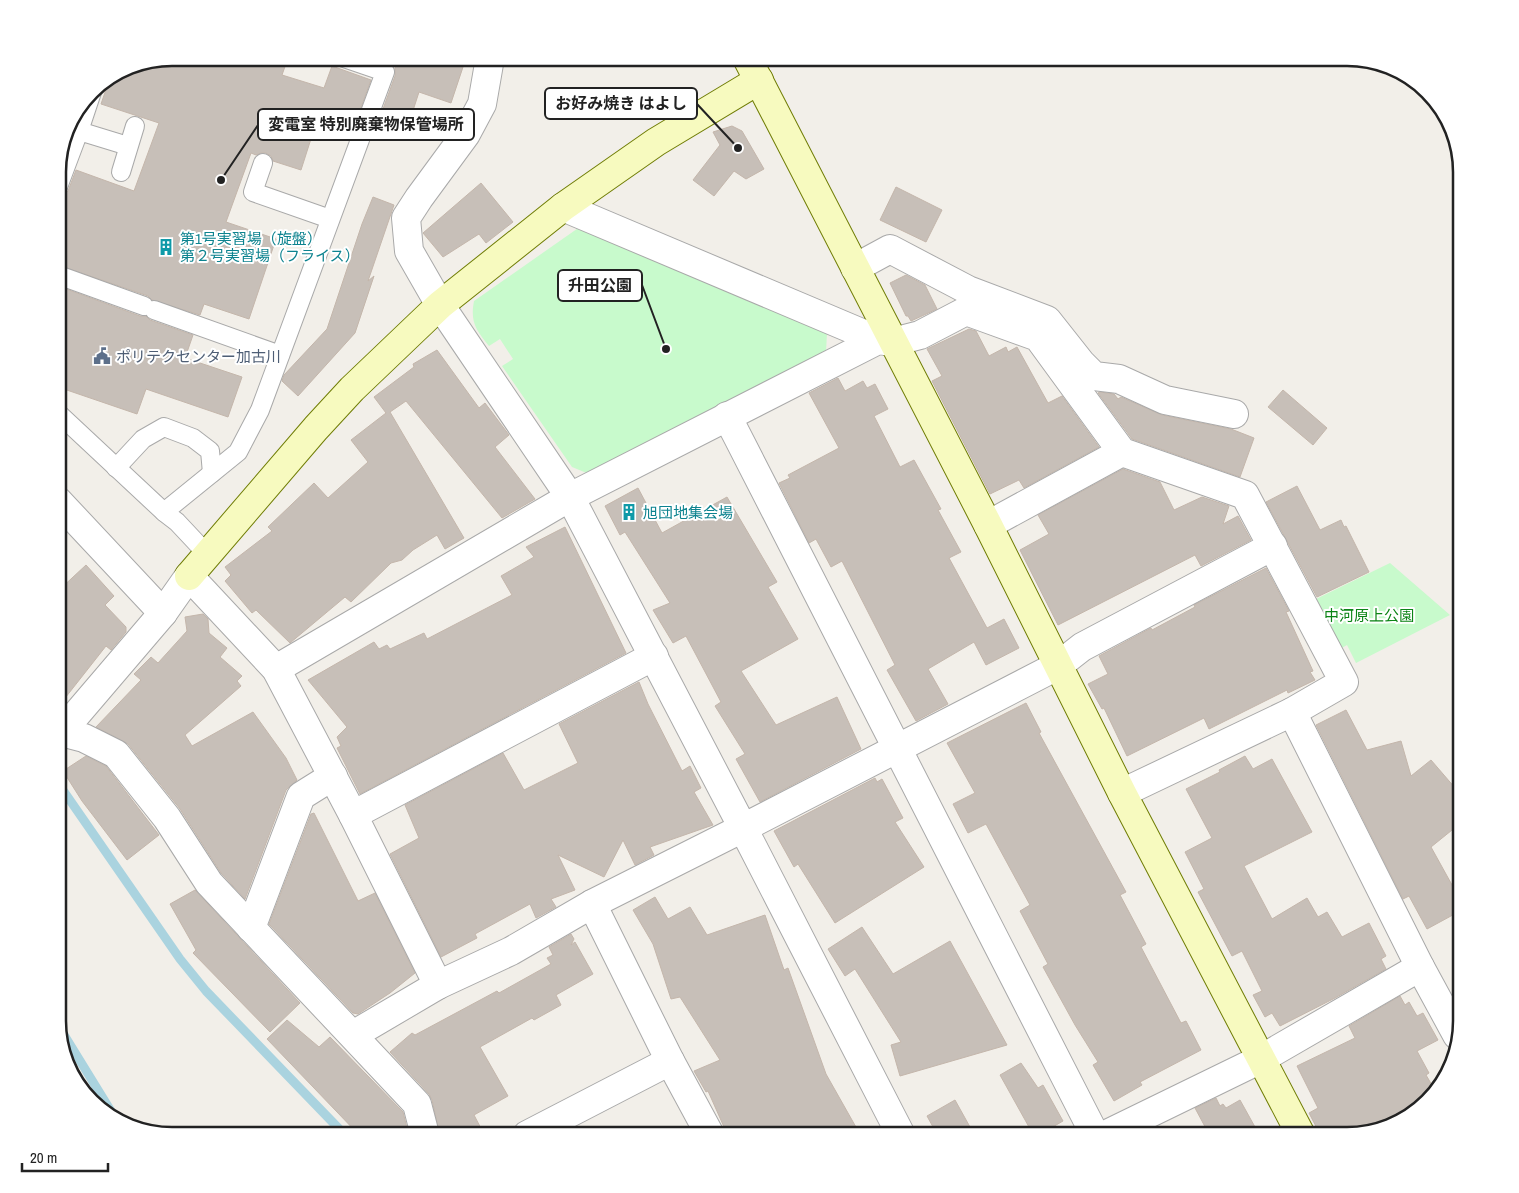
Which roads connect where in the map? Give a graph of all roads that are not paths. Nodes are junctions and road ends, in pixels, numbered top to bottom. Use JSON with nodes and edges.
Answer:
{"nodes":[{"id":1,"x":367,"y":66,"type":"edge"},
{"id":2,"x":489,"y":66,"type":"edge"},
{"id":3,"x":753,"y":69,"type":"edge"},
{"id":4,"x":86,"y":111,"type":"edge"},
{"id":5,"x":135,"y":126,"type":"dead end"},
{"id":6,"x":79,"y":131,"type":"junction"},
{"id":7,"x":128,"y":146,"type":"junction"},
{"id":8,"x":262,"y":163,"type":"dead end"},
{"id":9,"x":66,"y":166,"type":"edge"},
{"id":10,"x":121,"y":172,"type":"dead end"},
{"id":11,"x":563,"y":207,"type":"junction"},
{"id":12,"x":330,"y":219,"type":"junction"},
{"id":13,"x":855,"y":268,"type":"junction"},
{"id":14,"x":66,"y":278,"type":"edge"},
{"id":15,"x":440,"y":305,"type":"junction"},
{"id":16,"x":885,"y":341,"type":"junction"},
{"id":17,"x":280,"y":355,"type":"junction"},
{"id":18,"x":1234,"y":414,"type":"dead end"},
{"id":19,"x":727,"y":416,"type":"junction"},
{"id":20,"x":66,"y":421,"type":"edge"},
{"id":21,"x":1122,"y":452,"type":"junction"},
{"id":22,"x":116,"y":468,"type":"junction"},
{"id":23,"x":212,"y":473,"type":"junction"},
{"id":24,"x":570,"y":497,"type":"junction"},
{"id":25,"x":66,"y":510,"type":"edge"},
{"id":26,"x":164,"y":512,"type":"junction"},
{"id":27,"x":988,"y":525,"type":"junction"},
{"id":28,"x":1273,"y":546,"type":"junction"},
{"id":29,"x":207,"y":554,"type":"junction"},
{"id":30,"x":189,"y":576,"type":"junction"},
{"id":31,"x":163,"y":613,"type":"junction"},
{"id":32,"x":654,"y":656,"type":"junction"},
{"id":33,"x":1059,"y":666,"type":"junction"},
{"id":34,"x":276,"y":669,"type":"junction"},
{"id":35,"x":1292,"y":712,"type":"junction"},
{"id":36,"x":66,"y":725,"type":"edge"},
{"id":37,"x":66,"y":734,"type":"edge"},
{"id":38,"x":897,"y":749,"type":"junction"},
{"id":39,"x":333,"y":776,"type":"junction"},
{"id":40,"x":1122,"y":793,"type":"junction"},
{"id":41,"x":354,"y":815,"type":"junction"},
{"id":42,"x":743,"y":828,"type":"junction"},
{"id":43,"x":592,"y":904,"type":"junction"},
{"id":44,"x":251,"y":928,"type":"junction"},
{"id":45,"x":1420,"y":967,"type":"junction"},
{"id":46,"x":438,"y":985,"type":"junction"},
{"id":47,"x":1453,"y":1027,"type":"edge"},
{"id":48,"x":353,"y":1035,"type":"junction"},
{"id":49,"x":1261,"y":1059,"type":"junction"},
{"id":50,"x":670,"y":1061,"type":"junction"},
{"id":51,"x":423,"y":1127,"type":"edge"},
{"id":52,"x":544,"y":1127,"type":"edge"},
{"id":53,"x":705,"y":1127,"type":"edge"},
{"id":54,"x":896,"y":1127,"type":"edge"},
{"id":55,"x":1090,"y":1127,"type":"edge"},
{"id":56,"x":1123,"y":1127,"type":"edge"},
{"id":57,"x":1296,"y":1127,"type":"edge"}],
"edges":[{"from":1,"to":12,"type":"lane"},
{"from":2,"to":15,"type":"street"},
{"from":3,"to":11,"type":"street"},
{"from":3,"to":13,"type":"street"},
{"from":4,"to":6,"type":"lane"},
{"from":5,"to":7,"type":"lane"},
{"from":6,"to":7,"type":"lane"},
{"from":6,"to":9,"type":"lane"},
{"from":7,"to":10,"type":"lane"},
{"from":8,"to":12,"type":"lane"},
{"from":11,"to":15,"type":"street"},
{"from":11,"to":16,"type":"street"},
{"from":12,"to":17,"type":"lane"},
{"from":13,"to":16,"type":"street"},
{"from":13,"to":18,"type":"street"},
{"from":14,"to":17,"type":"lane"},
{"from":15,"to":24,"type":"street"},
{"from":15,"to":29,"type":"street"},
{"from":16,"to":19,"type":"street"},
{"from":16,"to":21,"type":"street"},
{"from":16,"to":27,"type":"street"},
{"from":17,"to":23,"type":"lane"},
{"from":19,"to":24,"type":"street"},
{"from":19,"to":38,"type":"street"},
{"from":20,"to":22,"type":"lane"},
{"from":21,"to":27,"type":"street"},
{"from":21,"to":28,"type":"street"},
{"from":22,"to":23,"type":"lane"},
{"from":22,"to":26,"type":"lane"},
{"from":23,"to":26,"type":"lane"},
{"from":24,"to":32,"type":"street"},
{"from":24,"to":34,"type":"street"},
{"from":25,"to":31,"type":"street"},
{"from":26,"to":29,"type":"lane"},
{"from":27,"to":33,"type":"street"},
{"from":28,"to":33,"type":"street"},
{"from":28,"to":35,"type":"street"},
{"from":29,"to":30,"type":"street"},
{"from":30,"to":31,"type":"street"},
{"from":30,"to":34,"type":"street"},
{"from":31,"to":36,"type":"street"},
{"from":32,"to":41,"type":"street"},
{"from":32,"to":42,"type":"street"},
{"from":33,"to":38,"type":"street"},
{"from":33,"to":40,"type":"street"},
{"from":34,"to":39,"type":"street"},
{"from":35,"to":40,"type":"street"},
{"from":35,"to":45,"type":"street"},
{"from":37,"to":44,"type":"street"},
{"from":38,"to":42,"type":"street"},
{"from":38,"to":55,"type":"street"},
{"from":39,"to":41,"type":"street"},
{"from":39,"to":44,"type":"street"},
{"from":40,"to":49,"type":"street"},
{"from":41,"to":46,"type":"street"},
{"from":42,"to":43,"type":"street"},
{"from":42,"to":54,"type":"street"},
{"from":43,"to":46,"type":"street"},
{"from":43,"to":50,"type":"street"},
{"from":44,"to":48,"type":"street"},
{"from":45,"to":47,"type":"street"},
{"from":45,"to":49,"type":"street"},
{"from":46,"to":48,"type":"street"},
{"from":48,"to":51,"type":"street"},
{"from":49,"to":56,"type":"street"},
{"from":49,"to":57,"type":"street"},
{"from":50,"to":52,"type":"street"},
{"from":50,"to":53,"type":"street"}]}
